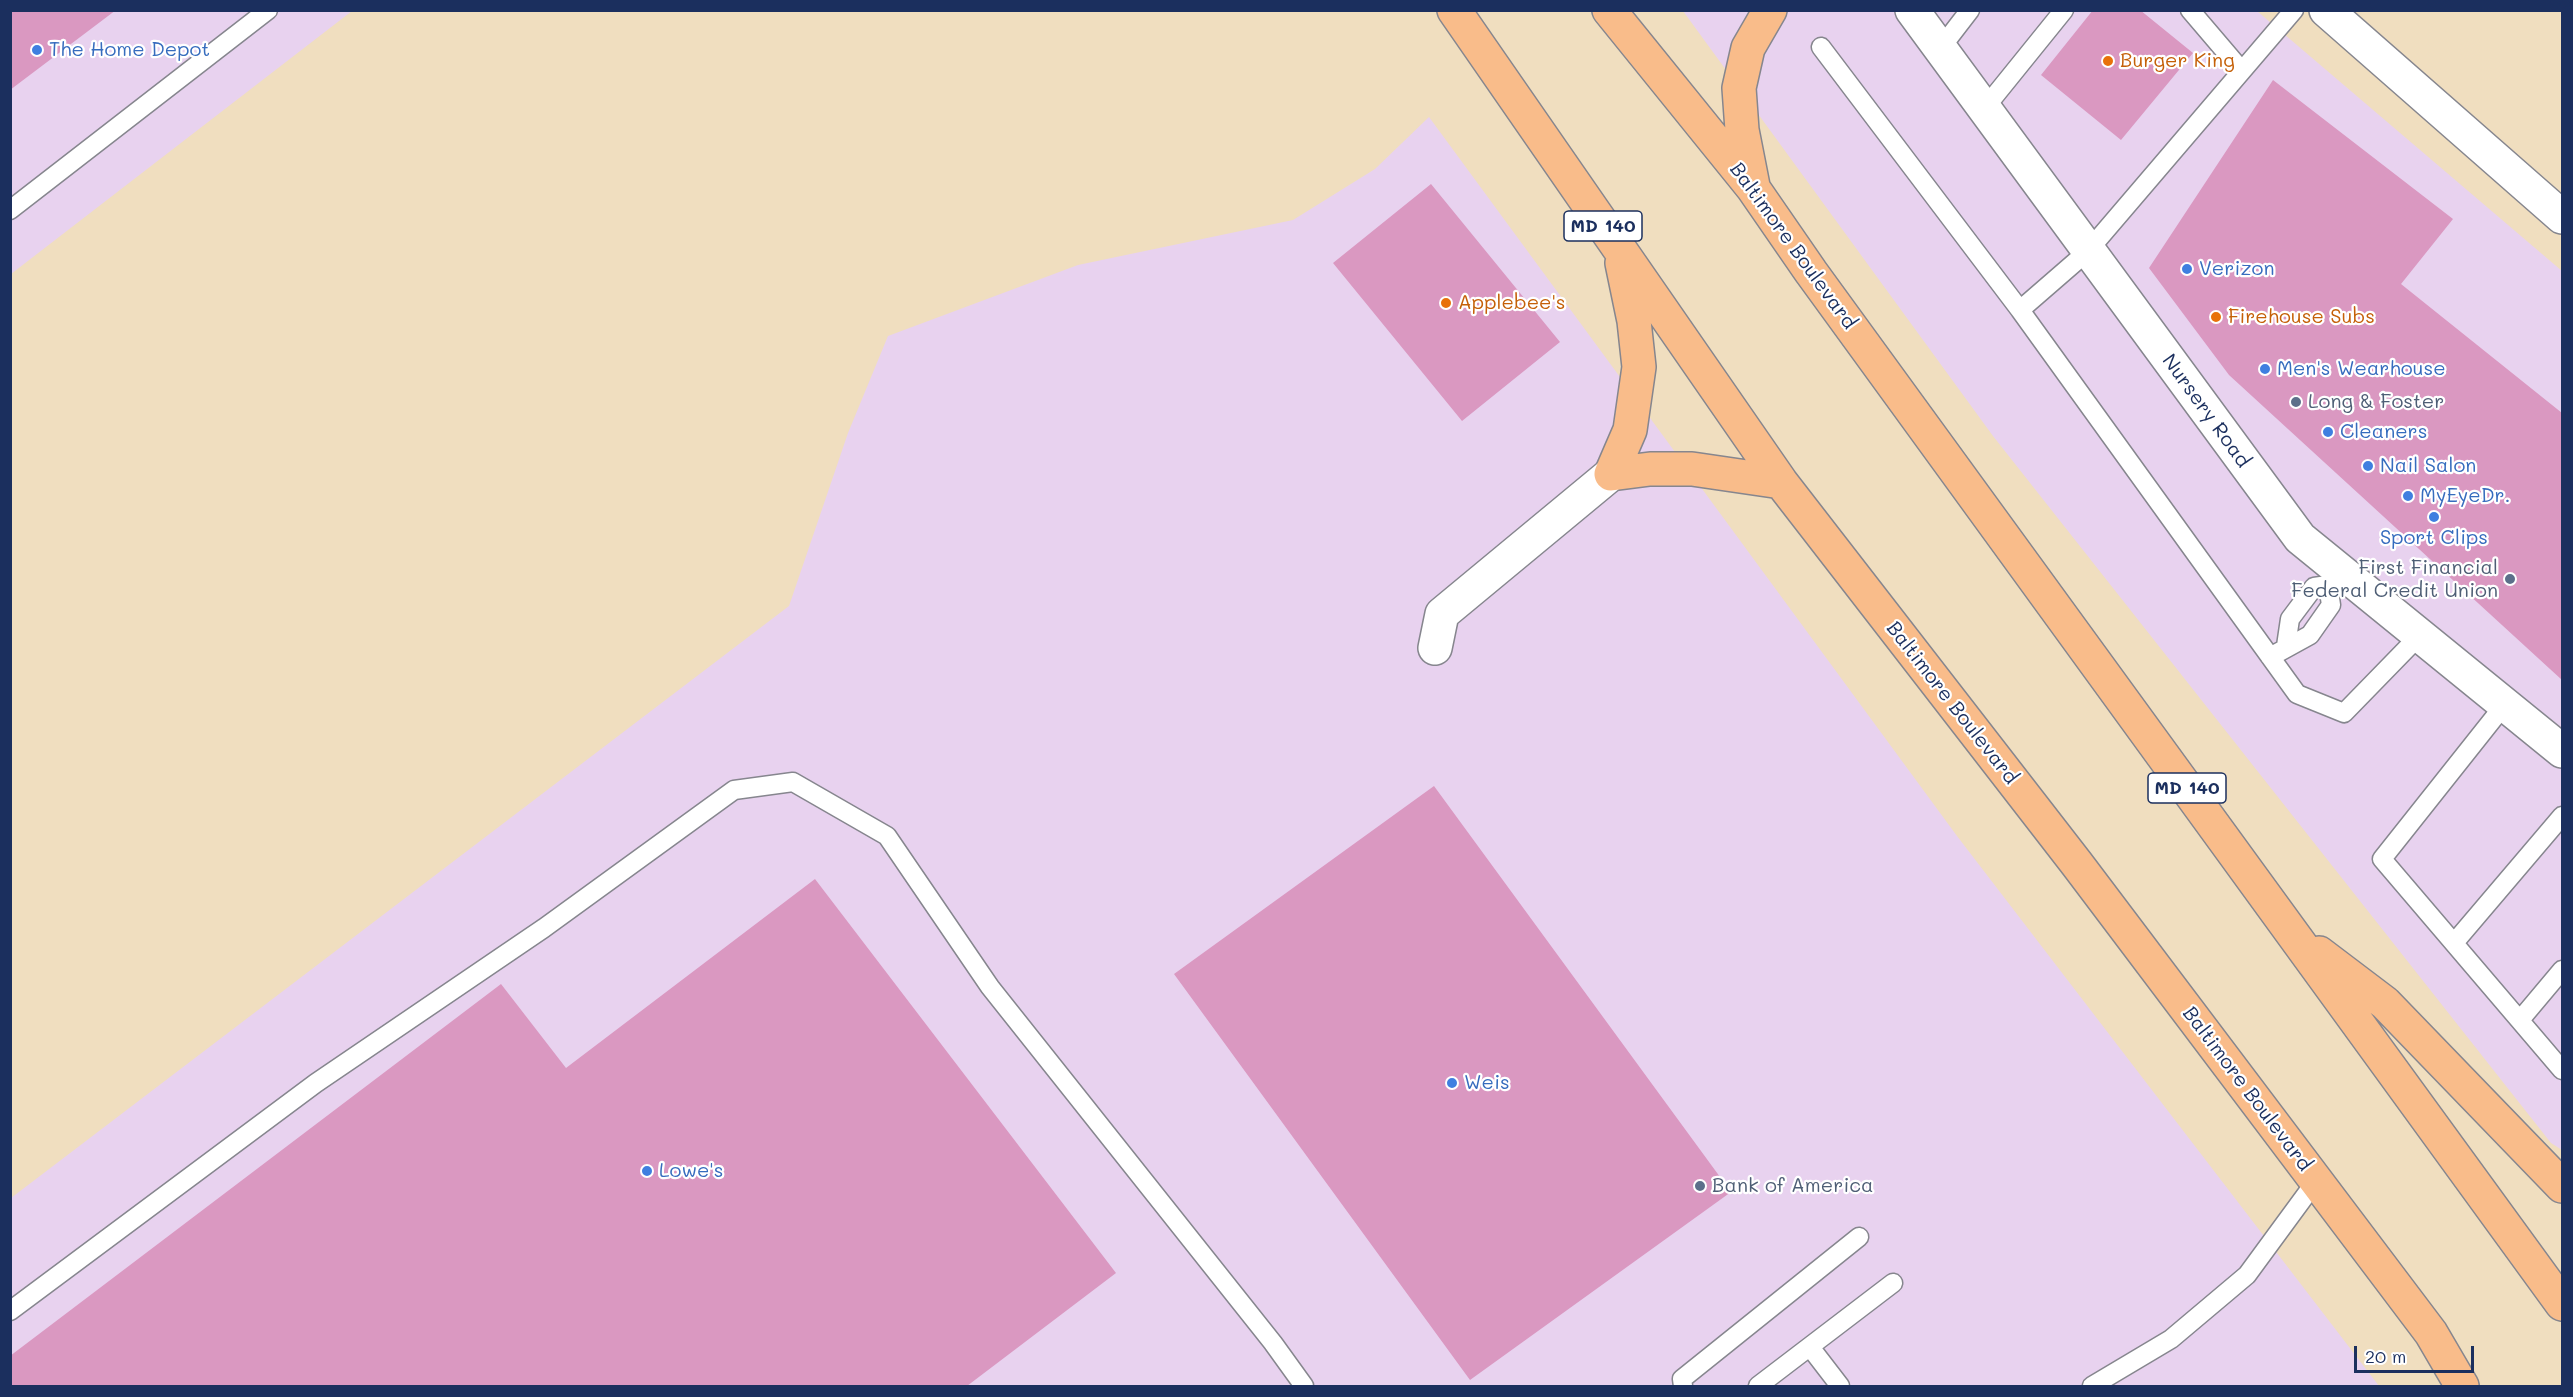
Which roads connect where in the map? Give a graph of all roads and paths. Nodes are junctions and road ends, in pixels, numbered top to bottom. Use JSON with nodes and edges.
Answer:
{"nodes":[{"id":1,"x":268,"y":10,"type":"edge"},
{"id":2,"x":1454,"y":10,"type":"edge"},
{"id":3,"x":1609,"y":10,"type":"edge"},
{"id":4,"x":1770,"y":10,"type":"edge"},
{"id":5,"x":1912,"y":10,"type":"edge"},
{"id":6,"x":1970,"y":10,"type":"edge"},
{"id":7,"x":2064,"y":10,"type":"edge"},
{"id":8,"x":2190,"y":10,"type":"edge"},
{"id":9,"x":2294,"y":10,"type":"edge"},
{"id":10,"x":2326,"y":10,"type":"edge"},
{"id":11,"x":1821,"y":46,"type":"dead end"},
{"id":12,"x":1940,"y":49,"type":"junction"},
{"id":13,"x":2242,"y":71,"type":"junction"},
{"id":14,"x":1984,"y":109,"type":"junction"},
{"id":15,"x":1753,"y":188,"type":"junction"},
{"id":16,"x":10,"y":210,"type":"edge"},
{"id":17,"x":2562,"y":217,"type":"edge"},
{"id":18,"x":1620,"y":251,"type":"junction"},
{"id":19,"x":2088,"y":251,"type":"junction"},
{"id":20,"x":2020,"y":310,"type":"junction"},
{"id":21,"x":1611,"y":474,"type":"junction"},
{"id":22,"x":1781,"y":482,"type":"junction"},
{"id":23,"x":2332,"y":576,"type":"junction"},
{"id":24,"x":2420,"y":635,"type":"junction"},
{"id":25,"x":2286,"y":646,"type":"junction"},
{"id":26,"x":1435,"y":648,"type":"dead end"},
{"id":27,"x":2270,"y":657,"type":"junction"},
{"id":28,"x":2505,"y":704,"type":"junction"},
{"id":29,"x":2562,"y":751,"type":"edge"},
{"id":30,"x":2562,"y":816,"type":"edge"},
{"id":31,"x":2291,"y":932,"type":"junction"},
{"id":32,"x":2454,"y":944,"type":"junction"},
{"id":33,"x":2562,"y":970,"type":"edge"},
{"id":34,"x":2520,"y":1020,"type":"junction"},
{"id":35,"x":2562,"y":1070,"type":"edge"},
{"id":36,"x":2316,"y":1181,"type":"junction"},
{"id":37,"x":2562,"y":1186,"type":"edge"},
{"id":38,"x":1859,"y":1237,"type":"dead end"},
{"id":39,"x":1893,"y":1283,"type":"dead end"},
{"id":40,"x":2562,"y":1304,"type":"edge"},
{"id":41,"x":10,"y":1311,"type":"edge"},
{"id":42,"x":1810,"y":1347,"type":"junction"},
{"id":43,"x":1304,"y":1386,"type":"edge"},
{"id":44,"x":1683,"y":1386,"type":"edge"},
{"id":45,"x":1758,"y":1386,"type":"edge"},
{"id":46,"x":1840,"y":1386,"type":"edge"},
{"id":47,"x":2092,"y":1386,"type":"edge"},
{"id":48,"x":2462,"y":1386,"type":"edge"}],
"edges":[{"from":1,"to":16,"type":"lane"},
{"from":2,"to":18,"type":"highway","name":"Baltimore Boulevard","number":"MD 140"},
{"from":3,"to":15,"type":"highway","name":"Baltimore Boulevard","number":"MD 140"},
{"from":4,"to":15,"type":"highway"},
{"from":5,"to":12,"type":"street","name":"Nursery Road"},
{"from":6,"to":12,"type":"lane"},
{"from":7,"to":14,"type":"lane"},
{"from":8,"to":13,"type":"lane"},
{"from":9,"to":13,"type":"lane"},
{"from":10,"to":17,"type":"street"},
{"from":11,"to":20,"type":"lane"},
{"from":12,"to":14,"type":"street","name":"Nursery Road"},
{"from":13,"to":19,"type":"lane"},
{"from":14,"to":19,"type":"street","name":"Nursery Road"},
{"from":15,"to":31,"type":"highway","name":"Baltimore Boulevard","number":"MD 140"},
{"from":18,"to":21,"type":"highway"},
{"from":18,"to":22,"type":"highway","name":"Baltimore Boulevard","number":"MD 140"},
{"from":19,"to":20,"type":"lane"},
{"from":19,"to":23,"type":"street","name":"Nursery Road"},
{"from":20,"to":27,"type":"lane"},
{"from":21,"to":22,"type":"highway"},
{"from":21,"to":26,"type":"street"},
{"from":22,"to":36,"type":"highway","name":"Baltimore Boulevard","number":"MD 140"},
{"from":23,"to":24,"type":"street","name":"Nursery Road"},
{"from":23,"to":25,"type":"lane"},
{"from":23,"to":25,"type":"lane"},
{"from":24,"to":27,"type":"lane"},
{"from":24,"to":28,"type":"street","name":"Nursery Road"},
{"from":25,"to":27,"type":"lane"},
{"from":28,"to":29,"type":"street","name":"Nursery Road"},
{"from":28,"to":32,"type":"lane"},
{"from":30,"to":32,"type":"lane"},
{"from":31,"to":37,"type":"highway"},
{"from":31,"to":40,"type":"highway","name":"Baltimore Boulevard","number":"MD 140"},
{"from":32,"to":34,"type":"lane"},
{"from":33,"to":34,"type":"lane"},
{"from":34,"to":35,"type":"lane"},
{"from":36,"to":47,"type":"lane"},
{"from":36,"to":48,"type":"highway","name":"Baltimore Boulevard","number":"MD 140"},
{"from":38,"to":44,"type":"lane"},
{"from":39,"to":42,"type":"lane"},
{"from":41,"to":43,"type":"lane"},
{"from":42,"to":45,"type":"lane"},
{"from":42,"to":46,"type":"lane"}]}
